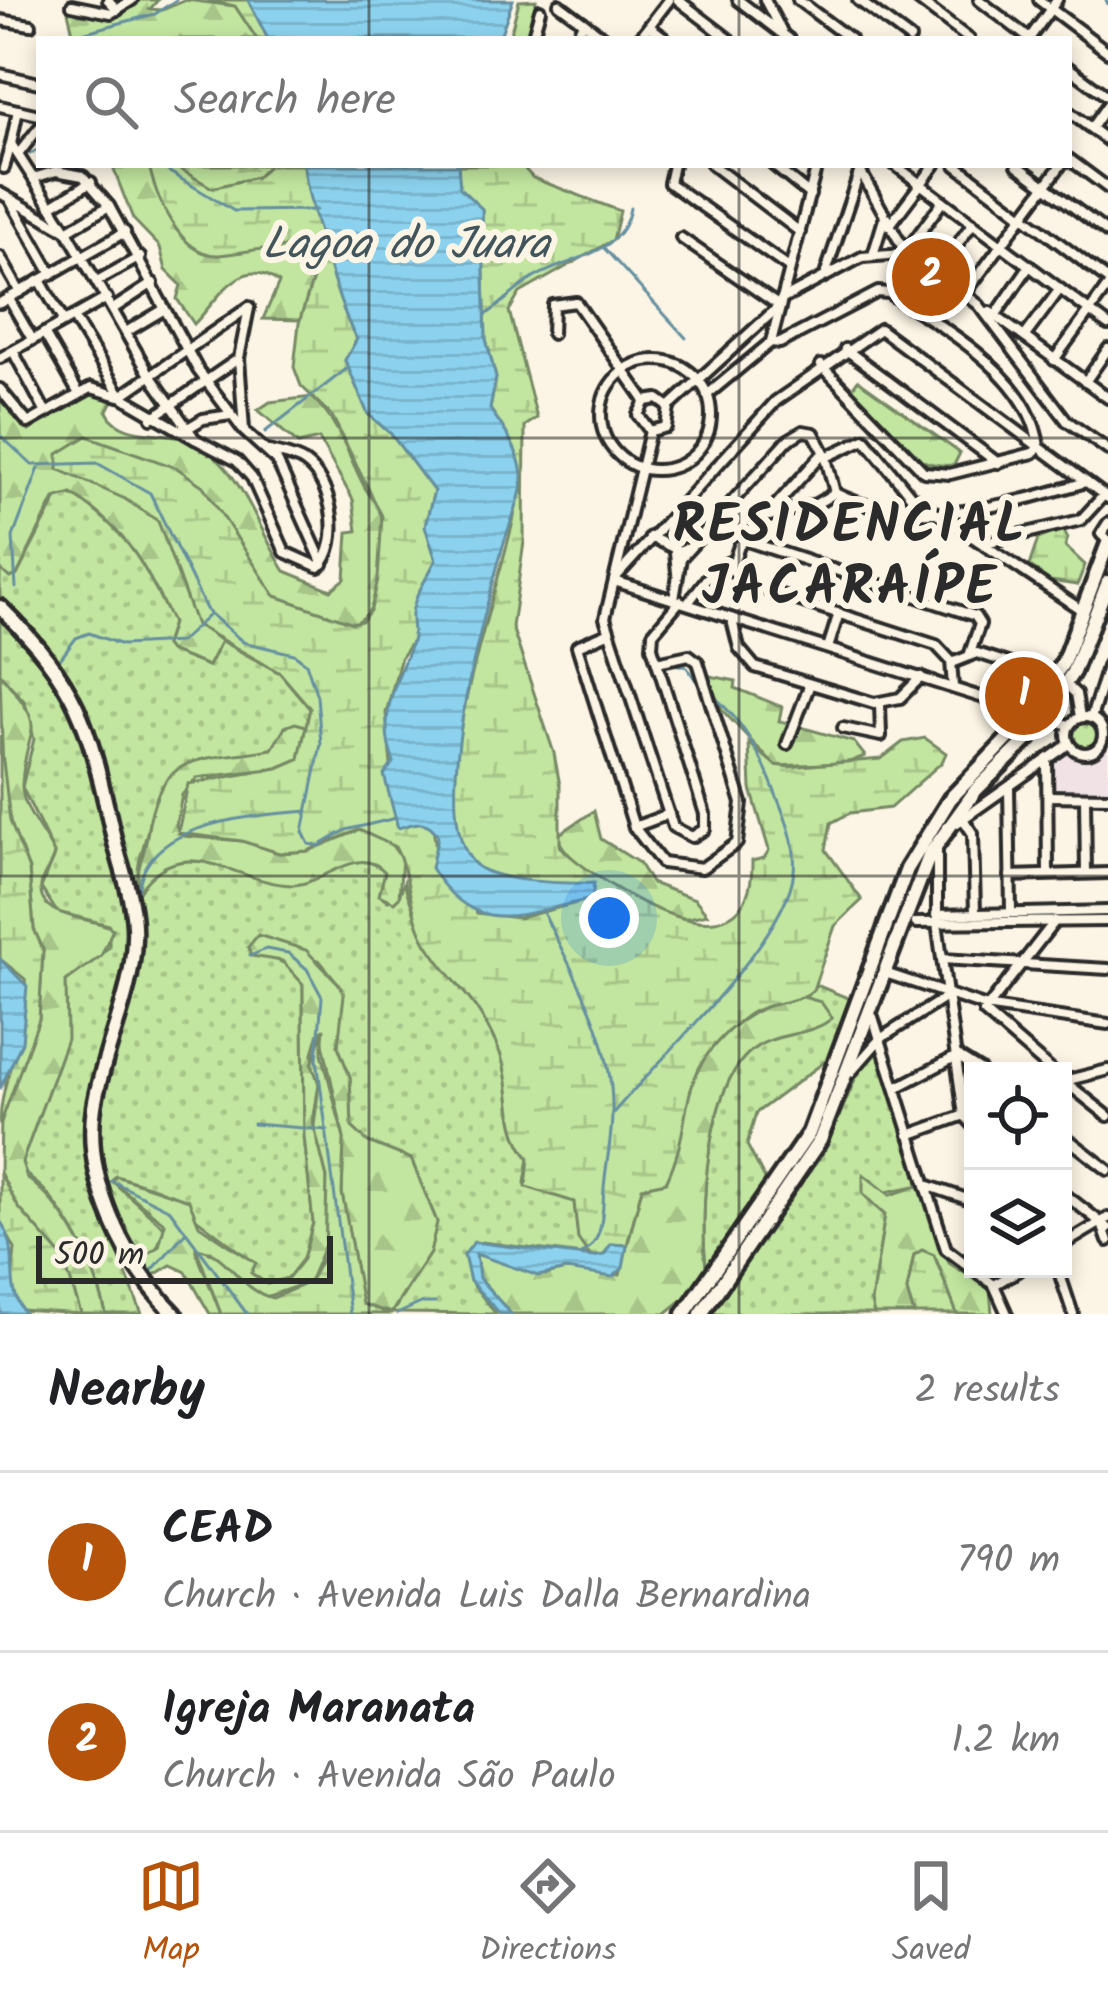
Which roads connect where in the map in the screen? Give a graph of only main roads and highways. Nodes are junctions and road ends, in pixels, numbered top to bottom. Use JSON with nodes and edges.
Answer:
{"nodes":[{"id":1,"x":1108,"y":542,"type":"edge"},
{"id":2,"x":1108,"y":583,"type":"edge"},
{"id":3,"x":1105,"y":597,"type":"edge"},
{"id":4,"x":0,"y":607,"type":"edge"},
{"id":5,"x":1064,"y":684,"type":"junction"},
{"id":6,"x":1037,"y":714,"type":"junction"},
{"id":7,"x":854,"y":1030,"type":"junction"},
{"id":8,"x":731,"y":1245,"type":"junction"},
{"id":9,"x":731,"y":1271,"type":"junction"},
{"id":10,"x":175,"y":1314,"type":"edge"},
{"id":11,"x":684,"y":1314,"type":"edge"},
{"id":12,"x":701,"y":1314,"type":"edge"}],
"edges":[{"from":1,"to":5,"type":"main road"},
{"from":2,"to":3,"type":"main road"},
{"from":3,"to":5,"type":"main road"},
{"from":4,"to":10,"type":"main road"},
{"from":5,"to":6,"type":"main road"},
{"from":6,"to":7,"type":"main road"},
{"from":6,"to":7,"type":"main road"},
{"from":7,"to":8,"type":"main road"},
{"from":7,"to":9,"type":"main road"},
{"from":8,"to":9,"type":"main road"},
{"from":8,"to":11,"type":"main road"},
{"from":9,"to":12,"type":"main road"}]}
